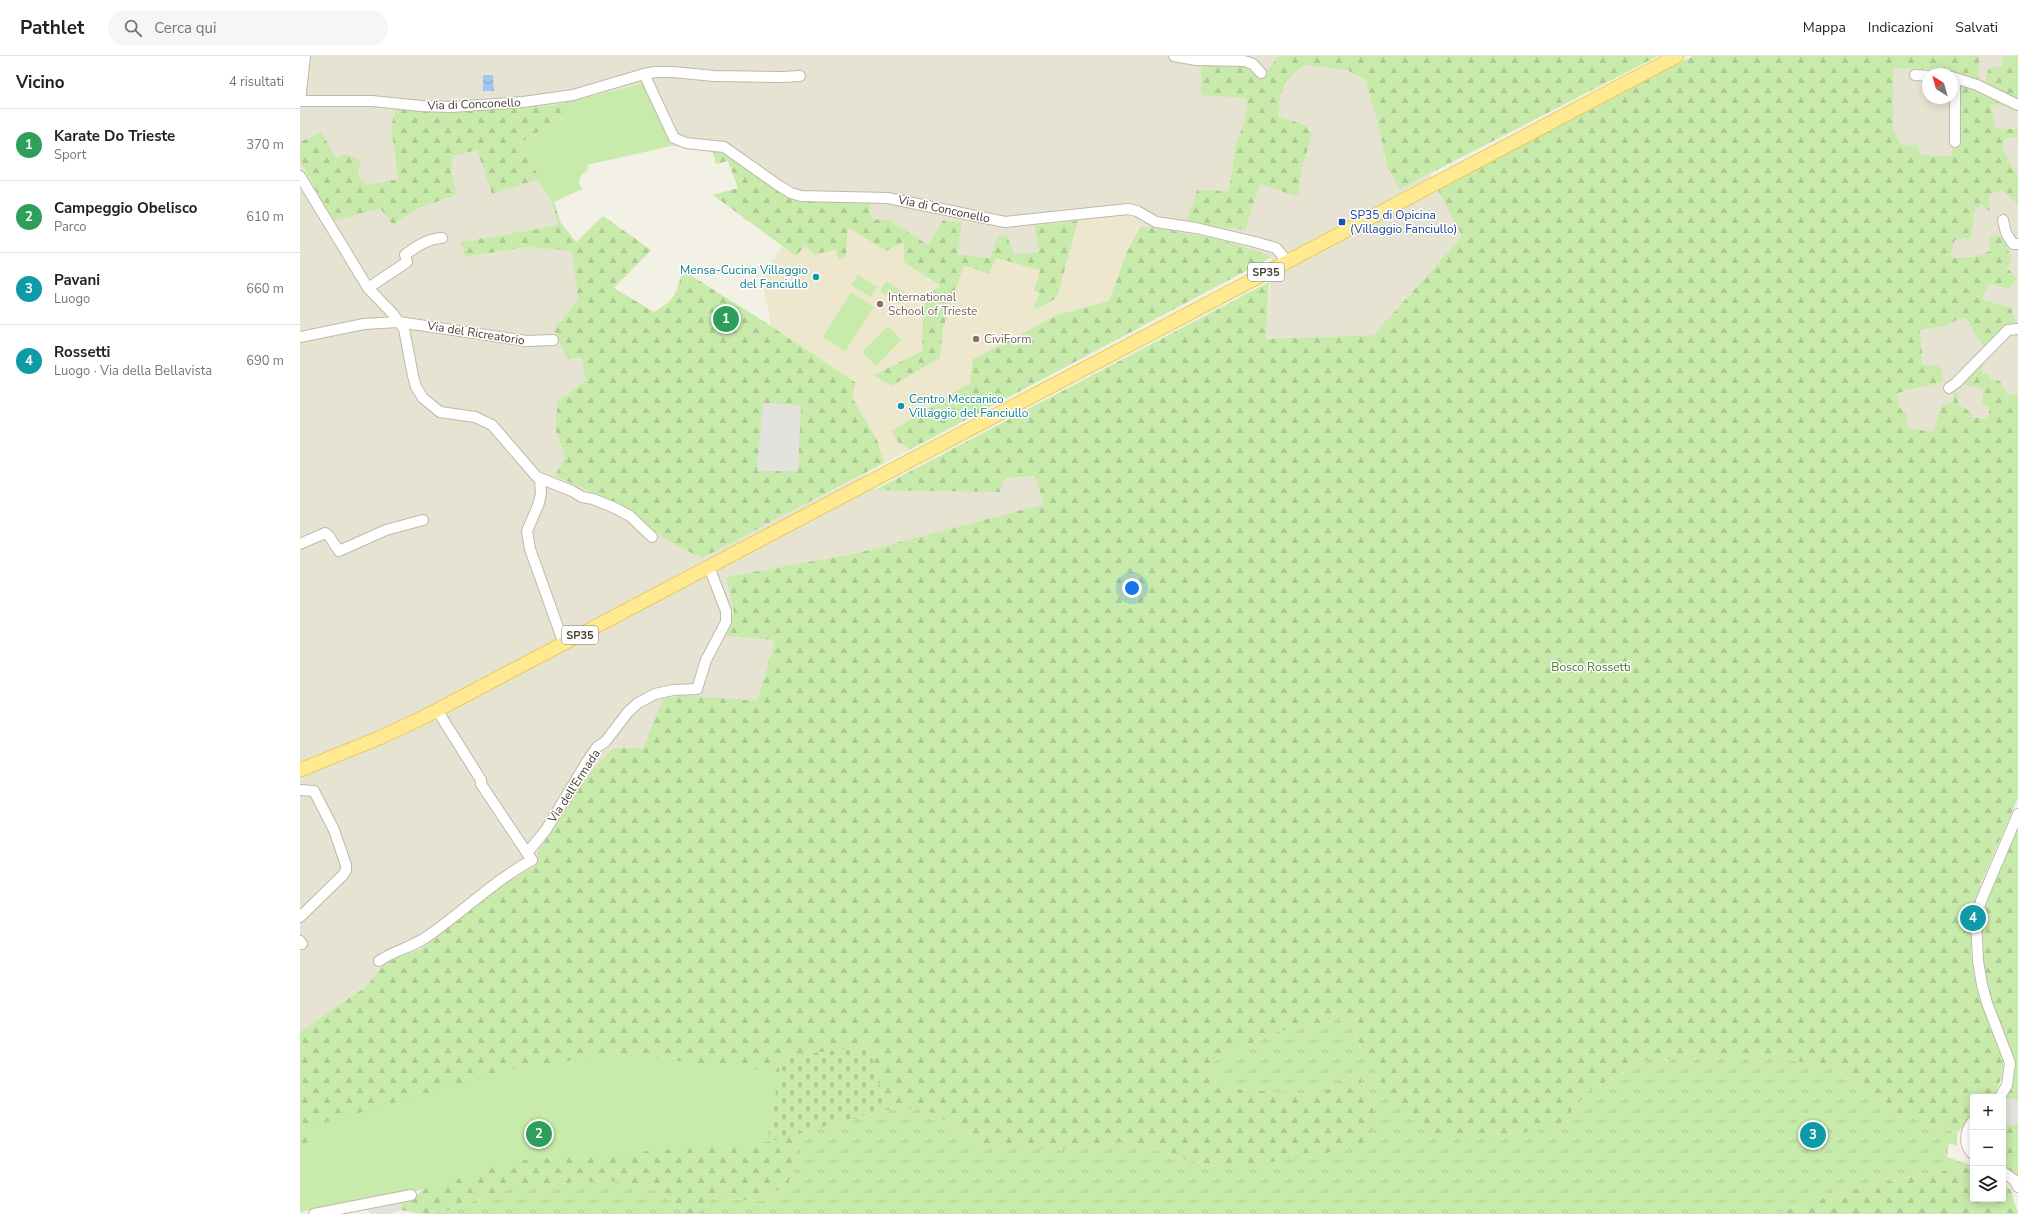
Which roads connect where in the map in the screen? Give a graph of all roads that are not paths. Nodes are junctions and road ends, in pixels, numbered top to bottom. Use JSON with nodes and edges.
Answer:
{"nodes":[{"id":1,"x":306,"y":56,"type":"edge"},
{"id":2,"x":1174,"y":56,"type":"edge"},
{"id":3,"x":1677,"y":56,"type":"edge"},
{"id":4,"x":1261,"y":73,"type":"dead end"},
{"id":5,"x":644,"y":74,"type":"junction"},
{"id":6,"x":1916,"y":75,"type":"dead end"},
{"id":7,"x":800,"y":76,"type":"dead end"},
{"id":8,"x":1922,"y":76,"type":"edge"},
{"id":9,"x":1958,"y":78,"type":"edge"},
{"id":10,"x":300,"y":101,"type":"edge"},
{"id":11,"x":1954,"y":104,"type":"edge"},
{"id":12,"x":2018,"y":105,"type":"edge"},
{"id":13,"x":1955,"y":142,"type":"dead end"},
{"id":14,"x":300,"y":176,"type":"edge"},
{"id":15,"x":2003,"y":220,"type":"dead end"},
{"id":16,"x":442,"y":238,"type":"dead end"},
{"id":17,"x":2018,"y":244,"type":"edge"},
{"id":18,"x":1287,"y":261,"type":"junction"},
{"id":19,"x":368,"y":288,"type":"junction"},
{"id":20,"x":400,"y":322,"type":"junction"},
{"id":21,"x":2018,"y":328,"type":"edge"},
{"id":22,"x":300,"y":338,"type":"edge"},
{"id":23,"x":553,"y":340,"type":"dead end"},
{"id":24,"x":1949,"y":388,"type":"dead end"},
{"id":25,"x":540,"y":480,"type":"junction"},
{"id":26,"x":424,"y":520,"type":"dead end"},
{"id":27,"x":652,"y":537,"type":"dead end"},
{"id":28,"x":300,"y":544,"type":"edge"},
{"id":29,"x":709,"y":567,"type":"junction"},
{"id":30,"x":564,"y":644,"type":"junction"},
{"id":31,"x":437,"y":710,"type":"junction"},
{"id":32,"x":300,"y":770,"type":"edge"},
{"id":33,"x":300,"y":790,"type":"edge"},
{"id":34,"x":2018,"y":814,"type":"edge"},
{"id":35,"x":527,"y":853,"type":"junction"},
{"id":36,"x":300,"y":917,"type":"edge"},
{"id":37,"x":379,"y":961,"type":"dead end"},
{"id":38,"x":2002,"y":1094,"type":"edge"},
{"id":39,"x":1970,"y":1126,"type":"edge"},
{"id":40,"x":1970,"y":1148,"type":"edge"},
{"id":41,"x":2006,"y":1174,"type":"edge"},
{"id":42,"x":2018,"y":1187,"type":"edge"},
{"id":43,"x":411,"y":1195,"type":"dead end"},
{"id":44,"x":314,"y":1214,"type":"edge"}],
"edges":[{"from":1,"to":10,"type":"street"},
{"from":2,"to":4,"type":"street"},
{"from":3,"to":18,"type":"main road","number":"SP35"},
{"from":5,"to":7,"type":"street","name":"Via di Conconello"},
{"from":5,"to":10,"type":"street","name":"Via di Conconello"},
{"from":5,"to":18,"type":"street","name":"Via di Conconello"},
{"from":6,"to":8,"type":"street"},
{"from":9,"to":12,"type":"street"},
{"from":11,"to":13,"type":"street"},
{"from":14,"to":19,"type":"street"},
{"from":15,"to":17,"type":"street"},
{"from":16,"to":19,"type":"street"},
{"from":18,"to":29,"type":"main road","number":"SP35"},
{"from":19,"to":20,"type":"street"},
{"from":20,"to":22,"type":"street","name":"Via del Ricreatorio"},
{"from":20,"to":23,"type":"street","name":"Via del Ricreatorio"},
{"from":20,"to":25,"type":"street"},
{"from":21,"to":24,"type":"street"},
{"from":25,"to":27,"type":"street"},
{"from":25,"to":30,"type":"street"},
{"from":26,"to":28,"type":"street"},
{"from":29,"to":30,"type":"main road","number":"SP35"},
{"from":29,"to":35,"type":"street","name":"Via dell'Ermada"},
{"from":30,"to":31,"type":"main road","number":"SP35"},
{"from":31,"to":32,"type":"main road","number":"SP35"},
{"from":31,"to":35,"type":"street"},
{"from":33,"to":36,"type":"street"},
{"from":34,"to":38,"type":"street"},
{"from":35,"to":37,"type":"street","name":"Via dell'Ermada"},
{"from":39,"to":40,"type":"street"},
{"from":41,"to":42,"type":"street"},
{"from":43,"to":44,"type":"street"}]}
